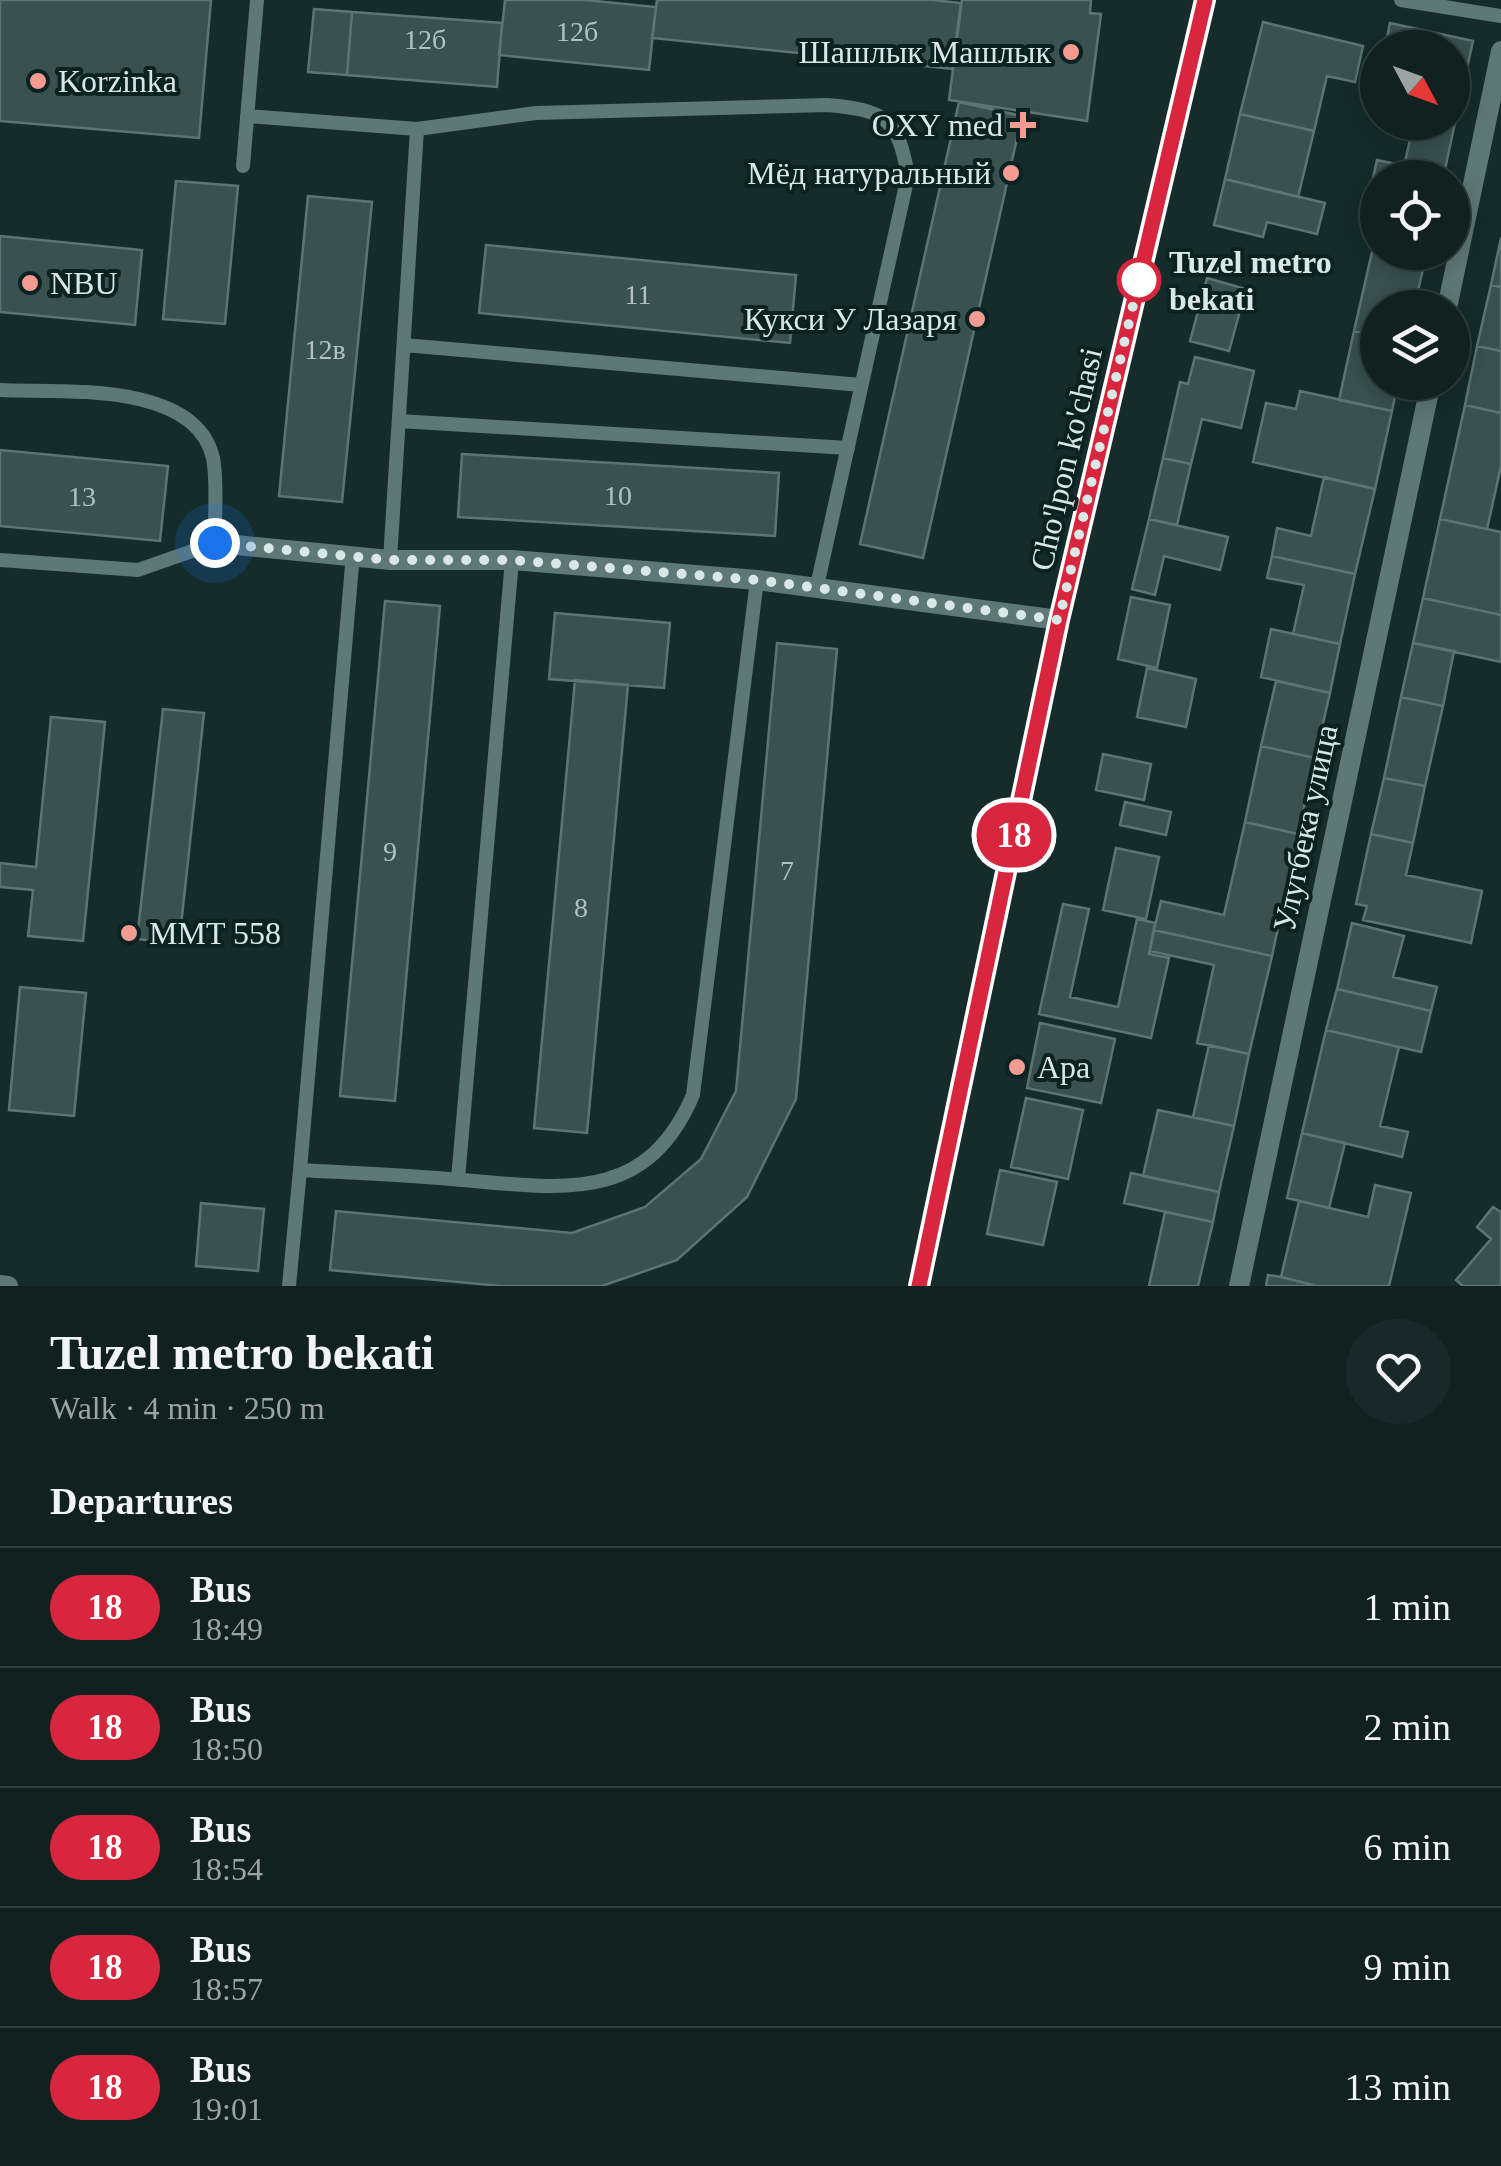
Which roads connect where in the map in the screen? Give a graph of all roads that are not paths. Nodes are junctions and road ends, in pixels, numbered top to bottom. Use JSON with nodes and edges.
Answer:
{"nodes":[{"id":1,"x":257,"y":0,"type":"edge"},
{"id":2,"x":1205,"y":0,"type":"edge"},
{"id":3,"x":1401,"y":0,"type":"edge"},
{"id":4,"x":1501,"y":16,"type":"edge"},
{"id":5,"x":1501,"y":52,"type":"edge"},
{"id":6,"x":247,"y":116,"type":"junction"},
{"id":7,"x":416,"y":129,"type":"junction"},
{"id":8,"x":243,"y":166,"type":"dead end"},
{"id":9,"x":1450,"y":290,"type":"edge"},
{"id":10,"x":404,"y":345,"type":"junction"},
{"id":11,"x":861,"y":385,"type":"junction"},
{"id":12,"x":0,"y":390,"type":"edge"},
{"id":13,"x":1427,"y":400,"type":"edge"},
{"id":14,"x":399,"y":422,"type":"junction"},
{"id":15,"x":848,"y":448,"type":"junction"},
{"id":16,"x":215,"y":543,"type":"junction"},
{"id":17,"x":353,"y":554,"type":"junction"},
{"id":18,"x":0,"y":560,"type":"edge"},
{"id":19,"x":390,"y":560,"type":"junction"},
{"id":20,"x":512,"y":560,"type":"junction"},
{"id":21,"x":757,"y":580,"type":"junction"},
{"id":22,"x":817,"y":586,"type":"junction"},
{"id":23,"x":1059,"y":620,"type":"junction"},
{"id":24,"x":300,"y":1170,"type":"junction"},
{"id":25,"x":458,"y":1179,"type":"junction"},
{"id":26,"x":0,"y":1285,"type":"edge"},
{"id":27,"x":8,"y":1286,"type":"edge"},
{"id":28,"x":289,"y":1286,"type":"edge"},
{"id":29,"x":919,"y":1286,"type":"edge"},
{"id":30,"x":1239,"y":1286,"type":"edge"}],
"edges":[{"from":1,"to":6,"type":"lane"},
{"from":2,"to":23,"type":"main road","name":"Cho'lpon ko'chasi"},
{"from":3,"to":4,"type":"lane"},
{"from":5,"to":9,"type":"street"},
{"from":6,"to":7,"type":"lane"},
{"from":6,"to":8,"type":"lane"},
{"from":7,"to":10,"type":"lane"},
{"from":7,"to":11,"type":"lane"},
{"from":10,"to":11,"type":"lane"},
{"from":10,"to":14,"type":"lane"},
{"from":11,"to":15,"type":"lane"},
{"from":12,"to":16,"type":"lane"},
{"from":13,"to":30,"type":"street","name":"Улугбека улица"},
{"from":14,"to":15,"type":"lane"},
{"from":14,"to":19,"type":"lane"},
{"from":15,"to":22,"type":"lane"},
{"from":16,"to":17,"type":"street"},
{"from":16,"to":18,"type":"lane"},
{"from":17,"to":19,"type":"street"},
{"from":17,"to":24,"type":"lane"},
{"from":19,"to":20,"type":"street"},
{"from":20,"to":21,"type":"street"},
{"from":20,"to":25,"type":"lane"},
{"from":21,"to":22,"type":"street"},
{"from":21,"to":25,"type":"lane"},
{"from":22,"to":23,"type":"street"},
{"from":23,"to":29,"type":"main road","name":"Cho'lpon ko'chasi"},
{"from":24,"to":25,"type":"lane"},
{"from":24,"to":28,"type":"lane"},
{"from":26,"to":27,"type":"street"}]}
